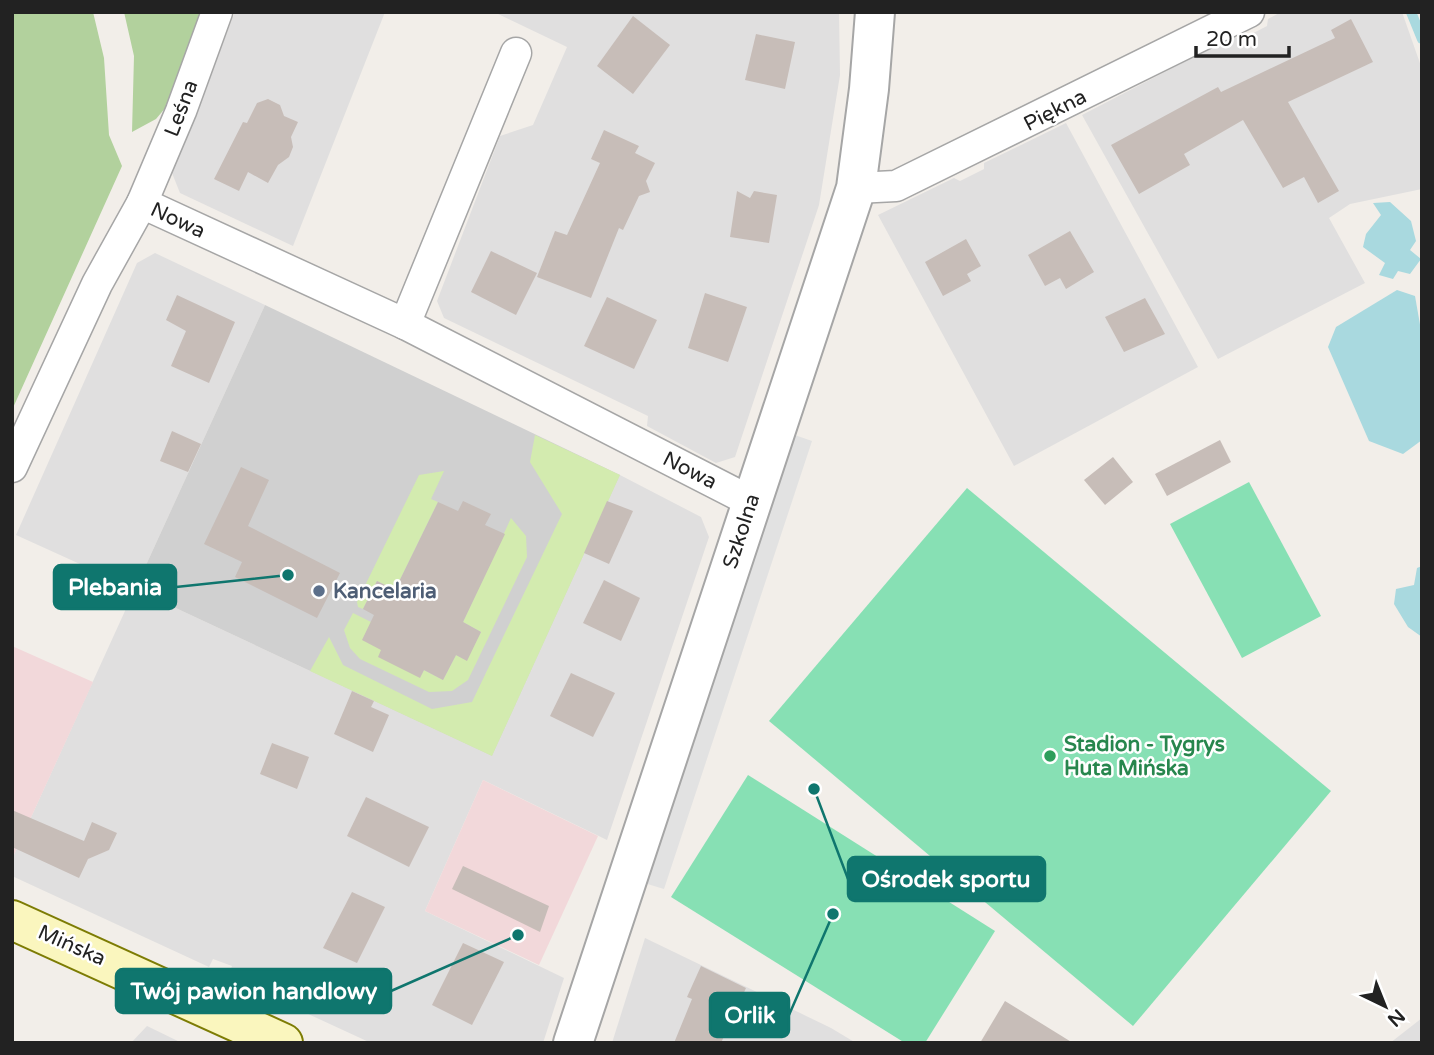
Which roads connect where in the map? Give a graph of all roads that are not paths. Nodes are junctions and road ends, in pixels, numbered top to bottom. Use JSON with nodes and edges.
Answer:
{"nodes":[{"id":1,"x":217,"y":12,"type":"edge"},
{"id":2,"x":875,"y":12,"type":"edge"},
{"id":3,"x":1249,"y":12,"type":"edge"},
{"id":4,"x":516,"y":53,"type":"dead end"},
{"id":5,"x":856,"y":188,"type":"junction"},
{"id":6,"x":142,"y":203,"type":"junction"},
{"id":7,"x":405,"y":324,"type":"junction"},
{"id":8,"x":12,"y":467,"type":"edge"},
{"id":9,"x":750,"y":501,"type":"junction"},
{"id":10,"x":12,"y":920,"type":"edge"},
{"id":11,"x":283,"y":1043,"type":"edge"},
{"id":12,"x":573,"y":1043,"type":"edge"}],
"edges":[{"from":1,"to":6,"type":"street","name":"Leśna"},
{"from":2,"to":5,"type":"street","name":"Szkolna"},
{"from":3,"to":5,"type":"street","name":"Piękna"},
{"from":4,"to":7,"type":"street"},
{"from":5,"to":9,"type":"street","name":"Szkolna"},
{"from":6,"to":7,"type":"street","name":"Nowa"},
{"from":6,"to":8,"type":"street","name":"Nowa"},
{"from":7,"to":9,"type":"street","name":"Nowa"},
{"from":9,"to":12,"type":"street","name":"Szkolna"},
{"from":10,"to":11,"type":"main road","name":"Mińska"}]}
